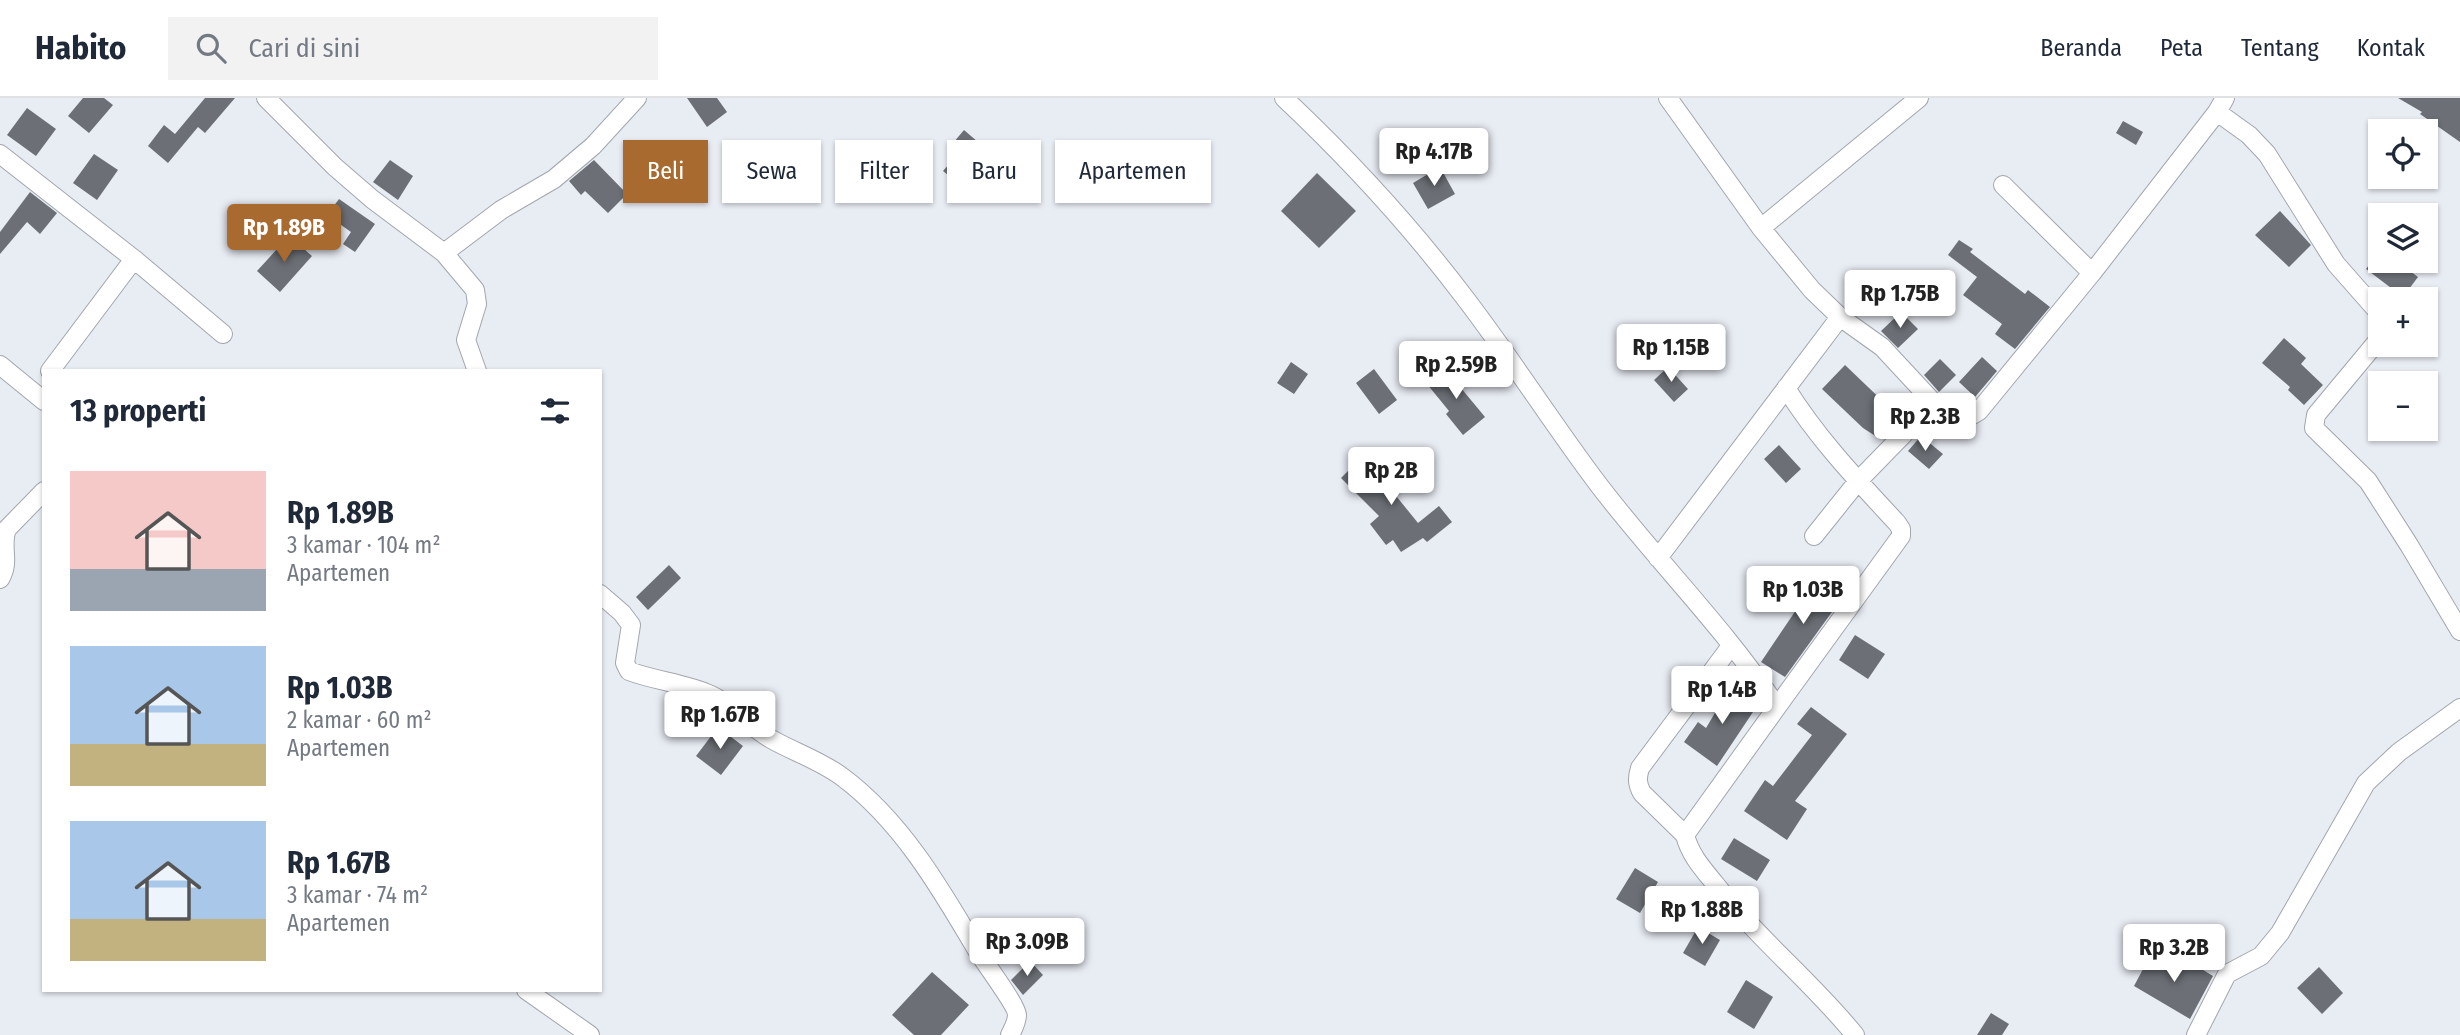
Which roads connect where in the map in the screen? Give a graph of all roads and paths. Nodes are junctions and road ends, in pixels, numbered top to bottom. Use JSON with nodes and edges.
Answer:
{"nodes":[{"id":1,"x":266,"y":98,"type":"edge"},
{"id":2,"x":637,"y":98,"type":"edge"},
{"id":3,"x":1284,"y":98,"type":"edge"},
{"id":4,"x":1919,"y":98,"type":"edge"},
{"id":5,"x":1676,"y":101,"type":"edge"},
{"id":6,"x":2221,"y":105,"type":"edge"},
{"id":7,"x":0,"y":154,"type":"edge"},
{"id":8,"x":2003,"y":184,"type":"dead end"},
{"id":9,"x":1761,"y":228,"type":"junction"},
{"id":10,"x":444,"y":253,"type":"junction"},
{"id":11,"x":134,"y":259,"type":"junction"},
{"id":12,"x":2092,"y":273,"type":"junction"},
{"id":13,"x":2368,"y":300,"type":"edge"},
{"id":14,"x":1840,"y":317,"type":"junction"},
{"id":15,"x":223,"y":334,"type":"dead end"},
{"id":16,"x":2368,"y":352,"type":"edge"},
{"id":17,"x":0,"y":365,"type":"edge"},
{"id":18,"x":52,"y":369,"type":"edge"},
{"id":19,"x":476,"y":369,"type":"edge"},
{"id":20,"x":1786,"y":388,"type":"junction"},
{"id":21,"x":41,"y":391,"type":"edge"},
{"id":22,"x":1934,"y":403,"type":"junction"},
{"id":23,"x":1858,"y":481,"type":"junction"},
{"id":24,"x":42,"y":493,"type":"edge"},
{"id":25,"x":1814,"y":536,"type":"dead end"},
{"id":26,"x":1658,"y":558,"type":"junction"},
{"id":27,"x":0,"y":579,"type":"edge"},
{"id":28,"x":602,"y":596,"type":"edge"},
{"id":29,"x":2460,"y":631,"type":"edge"},
{"id":30,"x":1731,"y":646,"type":"junction"},
{"id":31,"x":1776,"y":707,"type":"junction"},
{"id":32,"x":2460,"y":708,"type":"edge"},
{"id":33,"x":1685,"y":835,"type":"junction"},
{"id":34,"x":529,"y":992,"type":"edge"},
{"id":35,"x":590,"y":1035,"type":"edge"},
{"id":36,"x":1010,"y":1035,"type":"edge"},
{"id":37,"x":1854,"y":1035,"type":"edge"},
{"id":38,"x":2196,"y":1035,"type":"edge"}],
"edges":[{"from":1,"to":10,"type":"street"},
{"from":2,"to":10,"type":"street"},
{"from":3,"to":26,"type":"street"},
{"from":4,"to":9,"type":"street"},
{"from":5,"to":9,"type":"street"},
{"from":6,"to":12,"type":"street"},
{"from":6,"to":13,"type":"street"},
{"from":7,"to":11,"type":"street"},
{"from":8,"to":12,"type":"street"},
{"from":9,"to":14,"type":"street"},
{"from":10,"to":19,"type":"street"},
{"from":11,"to":15,"type":"street"},
{"from":11,"to":18,"type":"street"},
{"from":12,"to":22,"type":"street"},
{"from":14,"to":20,"type":"street"},
{"from":14,"to":22,"type":"street"},
{"from":16,"to":29,"type":"street"},
{"from":17,"to":21,"type":"street"},
{"from":20,"to":23,"type":"street"},
{"from":20,"to":26,"type":"street"},
{"from":22,"to":23,"type":"street"},
{"from":23,"to":25,"type":"street"},
{"from":23,"to":31,"type":"street"},
{"from":24,"to":27,"type":"street"},
{"from":26,"to":30,"type":"street"},
{"from":28,"to":36,"type":"street"},
{"from":30,"to":31,"type":"street"},
{"from":30,"to":33,"type":"street"},
{"from":31,"to":33,"type":"street"},
{"from":32,"to":38,"type":"street"},
{"from":33,"to":37,"type":"street"},
{"from":34,"to":35,"type":"street"}]}
